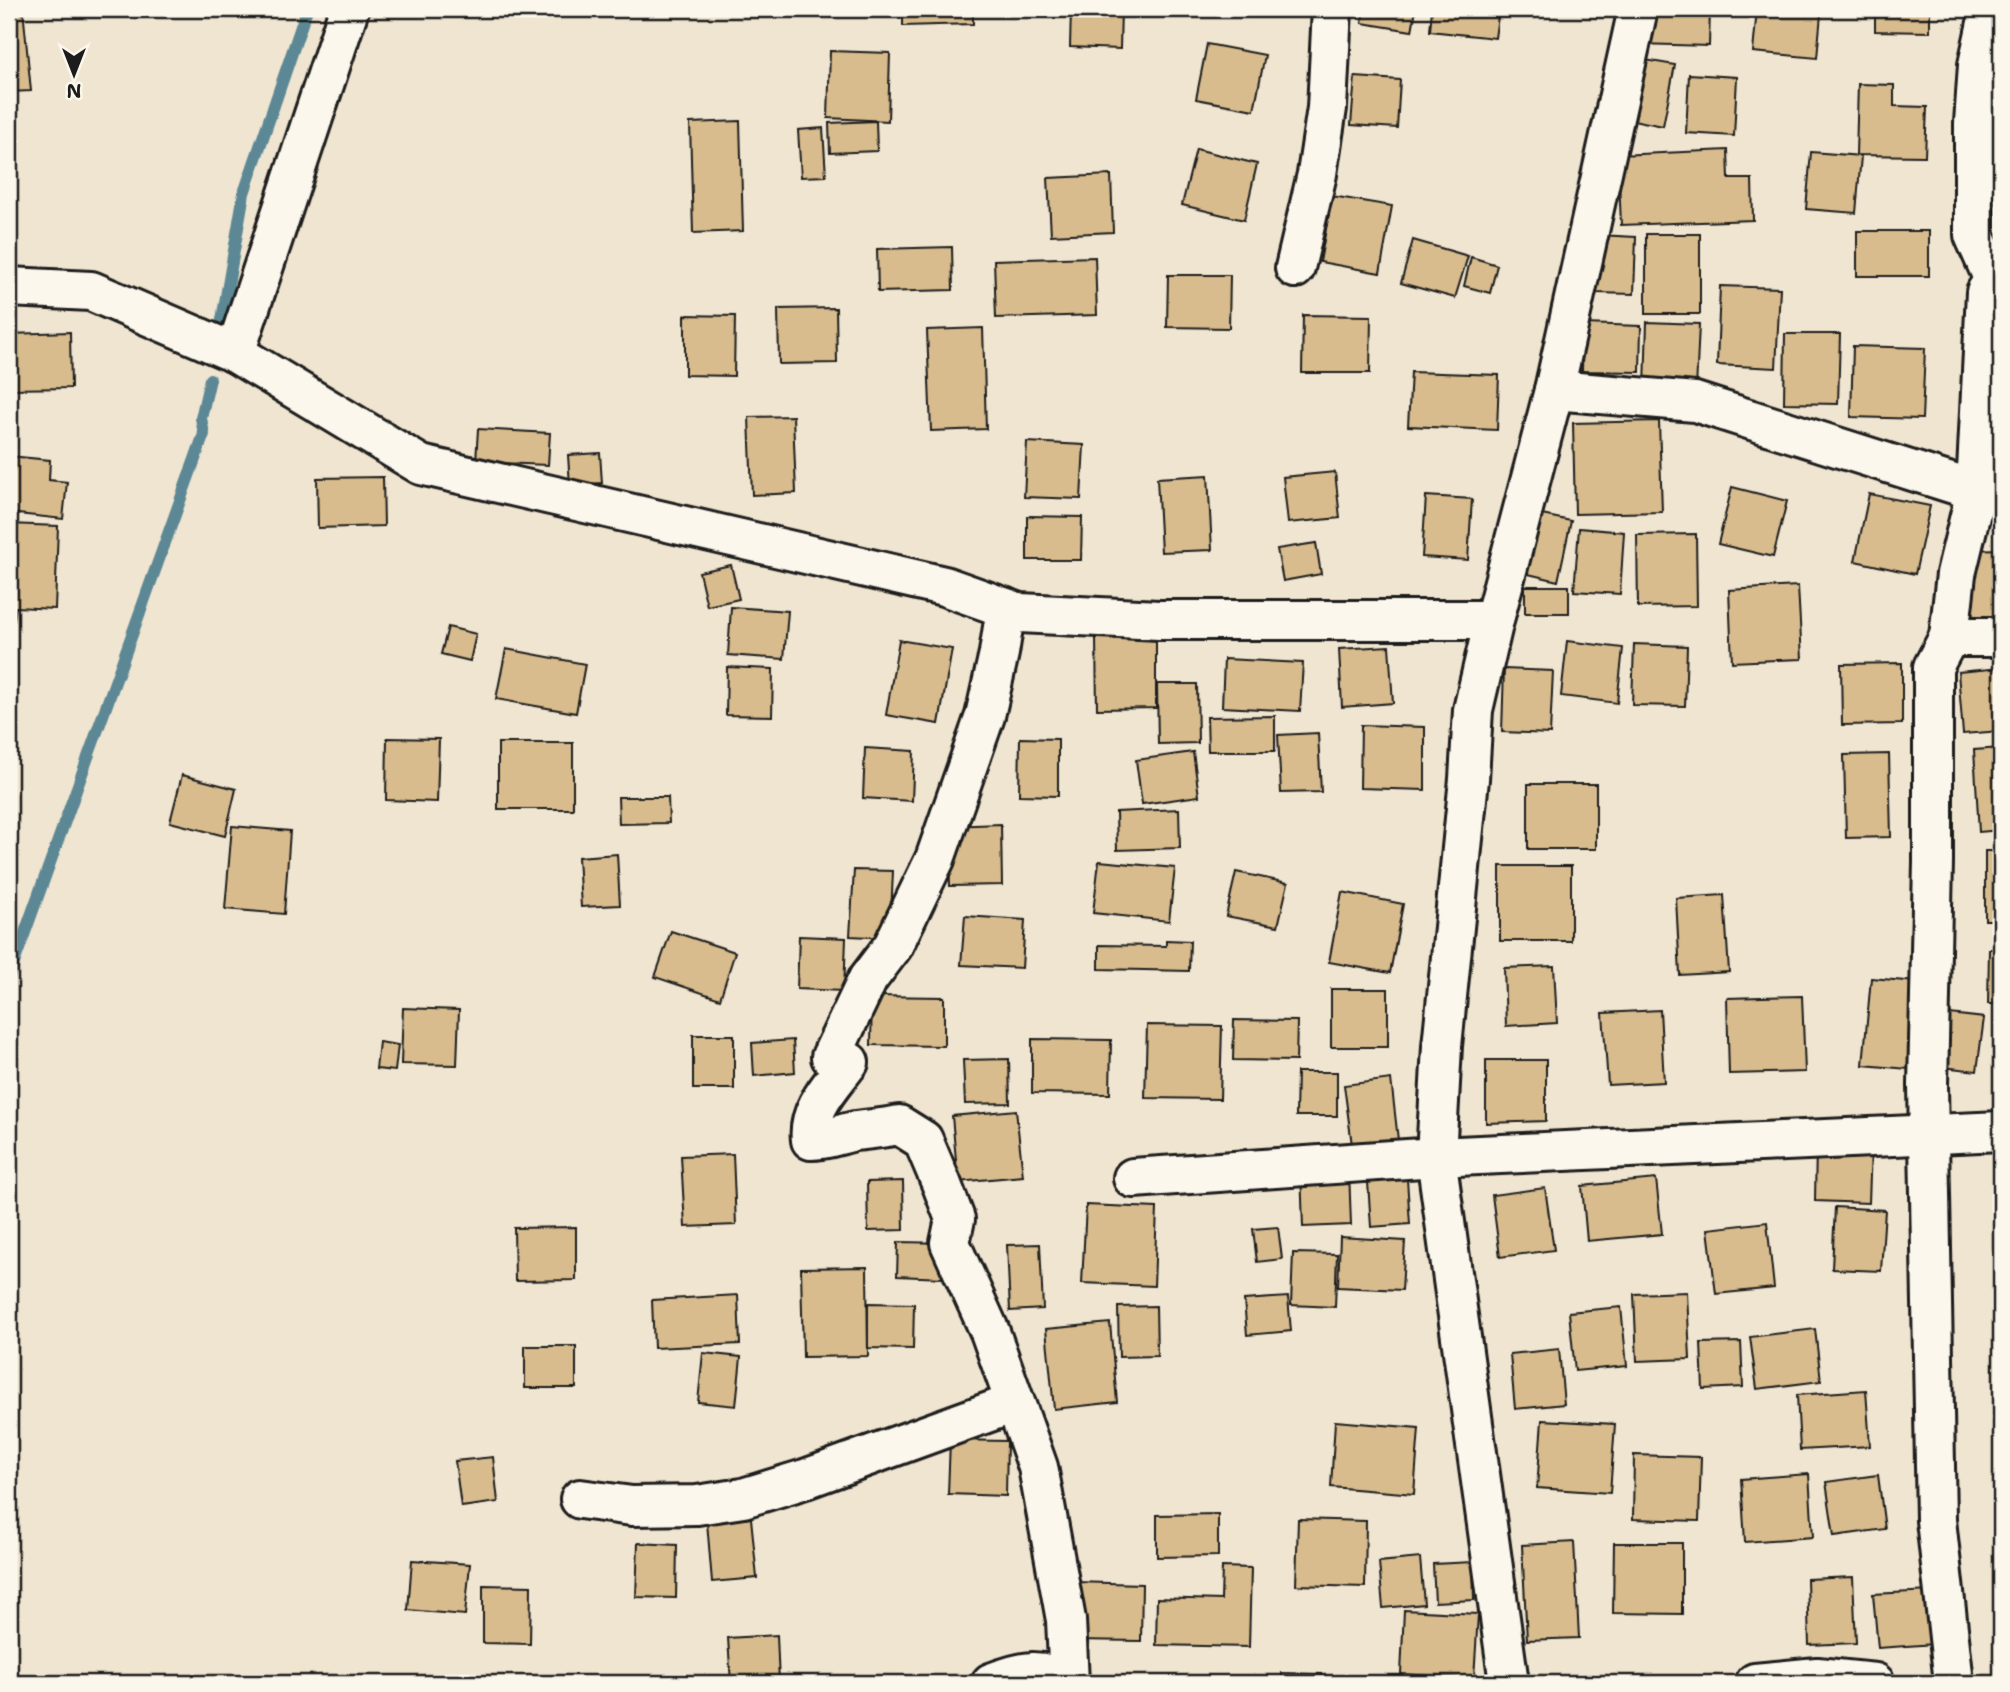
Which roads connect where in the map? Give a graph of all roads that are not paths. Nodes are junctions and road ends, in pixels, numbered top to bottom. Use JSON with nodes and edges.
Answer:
{"nodes":[{"id":1,"x":349,"y":9,"type":"edge"},
{"id":2,"x":1332,"y":9,"type":"edge"},
{"id":3,"x":1637,"y":9,"type":"edge"},
{"id":4,"x":1990,"y":9,"type":"edge"},
{"id":5,"x":1295,"y":268,"type":"dead end"},
{"id":6,"x":1997,"y":274,"type":"edge"},
{"id":7,"x":9,"y":287,"type":"edge"},
{"id":8,"x":235,"y":353,"type":"junction"},
{"id":9,"x":1554,"y":390,"type":"junction"},
{"id":10,"x":1976,"y":491,"type":"junction"},
{"id":11,"x":1006,"y":608,"type":"junction"},
{"id":12,"x":1494,"y":620,"type":"junction"},
{"id":13,"x":1950,"y":637,"type":"junction"},
{"id":14,"x":2001,"y":637,"type":"edge"},
{"id":15,"x":2001,"y":1131,"type":"edge"},
{"id":16,"x":1930,"y":1134,"type":"junction"},
{"id":17,"x":1436,"y":1157,"type":"junction"},
{"id":18,"x":1133,"y":1178,"type":"dead end"},
{"id":19,"x":1014,"y":1403,"type":"junction"},
{"id":20,"x":580,"y":1499,"type":"dead end"},
{"id":21,"x":991,"y":1683,"type":"edge"},
{"id":22,"x":1069,"y":1683,"type":"edge"},
{"id":23,"x":1509,"y":1683,"type":"edge"},
{"id":24,"x":1755,"y":1683,"type":"edge"},
{"id":25,"x":1875,"y":1683,"type":"edge"},
{"id":26,"x":1954,"y":1683,"type":"edge"}],
"edges":[{"from":1,"to":8,"type":"street"},
{"from":2,"to":5,"type":"street"},
{"from":3,"to":9,"type":"street"},
{"from":4,"to":6,"type":"street"},
{"from":6,"to":10,"type":"street"},
{"from":7,"to":8,"type":"street"},
{"from":8,"to":11,"type":"street"},
{"from":9,"to":10,"type":"street"},
{"from":9,"to":12,"type":"street"},
{"from":10,"to":13,"type":"street"},
{"from":11,"to":12,"type":"street"},
{"from":11,"to":19,"type":"street"},
{"from":12,"to":17,"type":"street"},
{"from":13,"to":14,"type":"street"},
{"from":13,"to":16,"type":"street"},
{"from":15,"to":16,"type":"street"},
{"from":16,"to":17,"type":"street"},
{"from":16,"to":26,"type":"street"},
{"from":17,"to":18,"type":"street"},
{"from":17,"to":23,"type":"street"},
{"from":19,"to":20,"type":"street"},
{"from":19,"to":22,"type":"street"},
{"from":21,"to":22,"type":"street"},
{"from":24,"to":25,"type":"street"}]}
